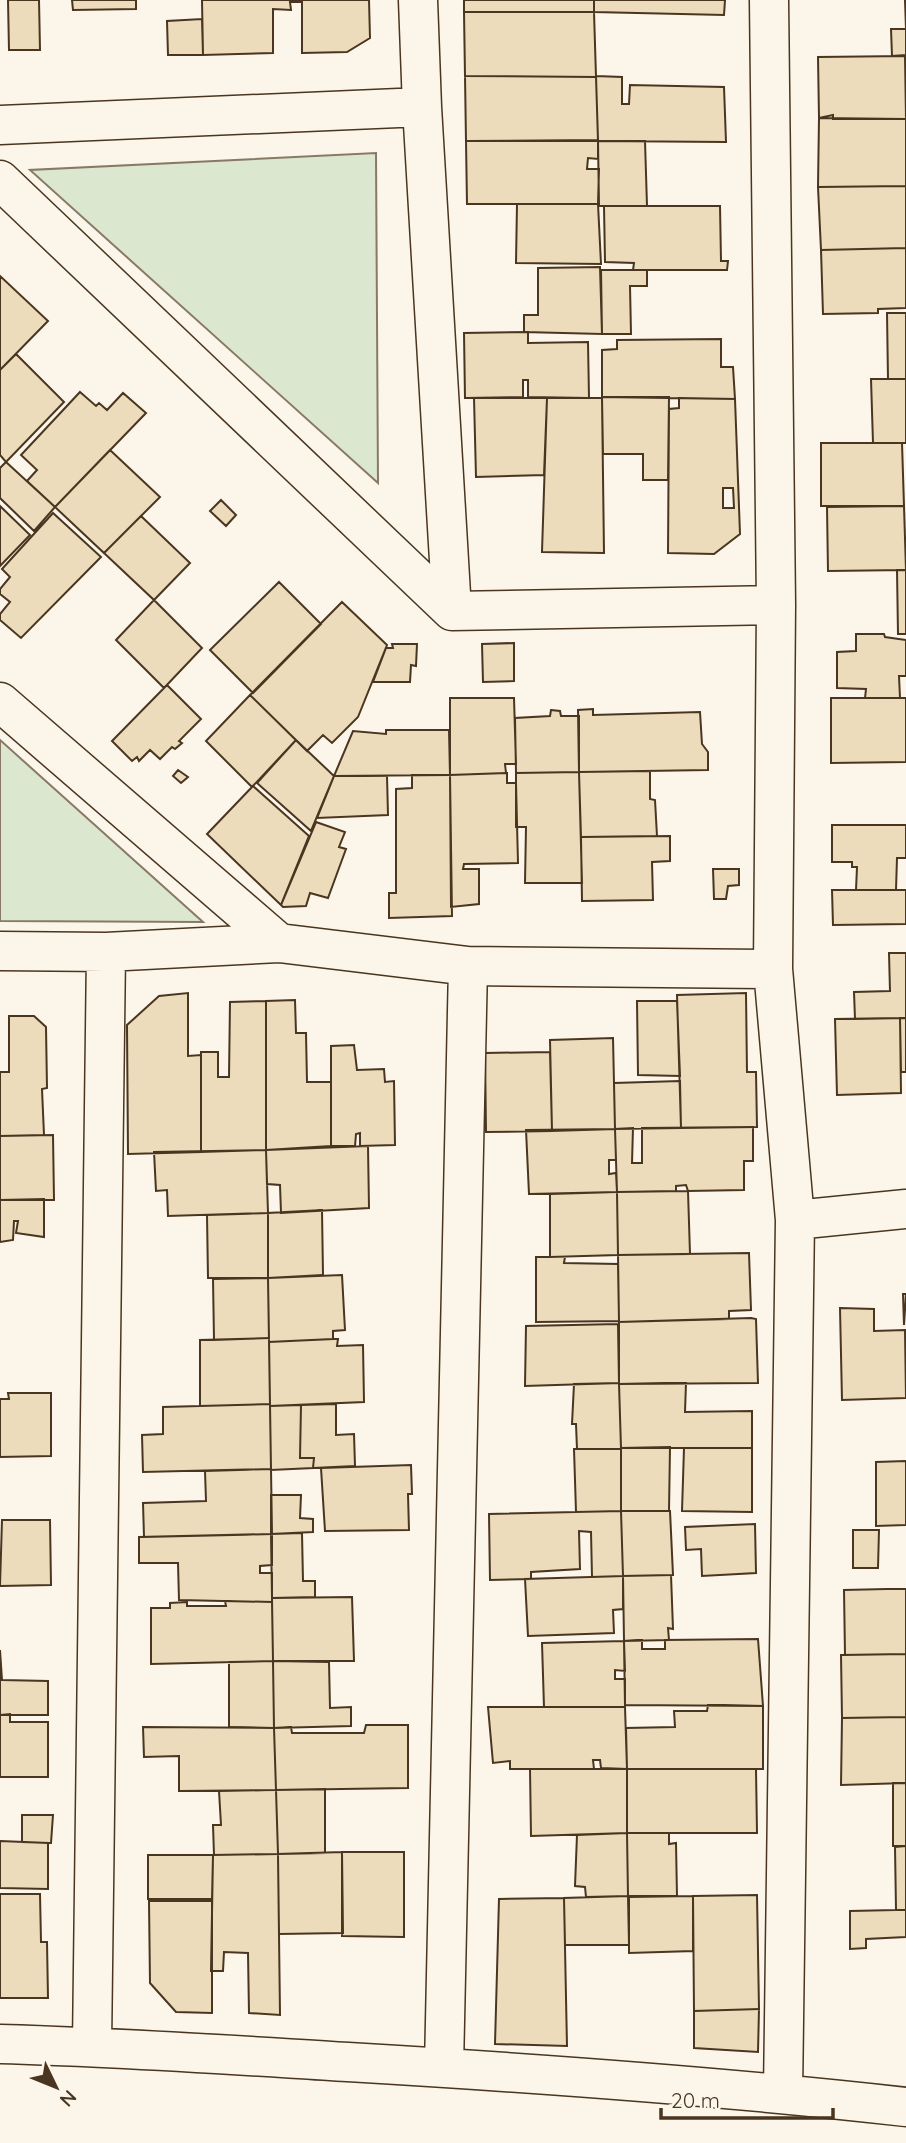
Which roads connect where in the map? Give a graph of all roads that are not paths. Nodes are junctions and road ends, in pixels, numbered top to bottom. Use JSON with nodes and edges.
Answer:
{"nodes":[{"id":1,"x":418,"y":0,"type":"edge"},
{"id":2,"x":769,"y":0,"type":"edge"},
{"id":3,"x":422,"y":107,"type":"junction"},
{"id":4,"x":0,"y":125,"type":"edge"},
{"id":5,"x":0,"y":180,"type":"edge"},
{"id":6,"x":776,"y":605,"type":"junction"},
{"id":7,"x":452,"y":611,"type":"junction"},
{"id":8,"x":0,"y":702,"type":"edge"},
{"id":9,"x":279,"y":943,"type":"junction"},
{"id":10,"x":0,"y":951,"type":"edge"},
{"id":11,"x":106,"y":952,"type":"junction"},
{"id":12,"x":468,"y":966,"type":"junction"},
{"id":13,"x":773,"y":969,"type":"junction"},
{"id":14,"x":906,"y":1209,"type":"edge"},
{"id":15,"x":795,"y":1220,"type":"junction"},
{"id":16,"x":0,"y":2044,"type":"edge"},
{"id":17,"x":92,"y":2046,"type":"junction"},
{"id":18,"x":444,"y":2067,"type":"junction"},
{"id":19,"x":783,"y":2093,"type":"junction"},
{"id":20,"x":906,"y":2107,"type":"edge"}],
"edges":[{"from":1,"to":3,"type":"street"},
{"from":2,"to":6,"type":"street"},
{"from":3,"to":4,"type":"street"},
{"from":3,"to":7,"type":"street"},
{"from":5,"to":7,"type":"street"},
{"from":6,"to":7,"type":"street"},
{"from":6,"to":13,"type":"street"},
{"from":8,"to":9,"type":"street"},
{"from":9,"to":11,"type":"street"},
{"from":9,"to":12,"type":"street"},
{"from":10,"to":11,"type":"street"},
{"from":11,"to":17,"type":"street"},
{"from":12,"to":13,"type":"street"},
{"from":12,"to":18,"type":"street"},
{"from":13,"to":15,"type":"street"},
{"from":14,"to":15,"type":"street"},
{"from":15,"to":19,"type":"street"},
{"from":16,"to":17,"type":"street"},
{"from":17,"to":18,"type":"street"},
{"from":18,"to":19,"type":"street"},
{"from":19,"to":20,"type":"street"}]}
